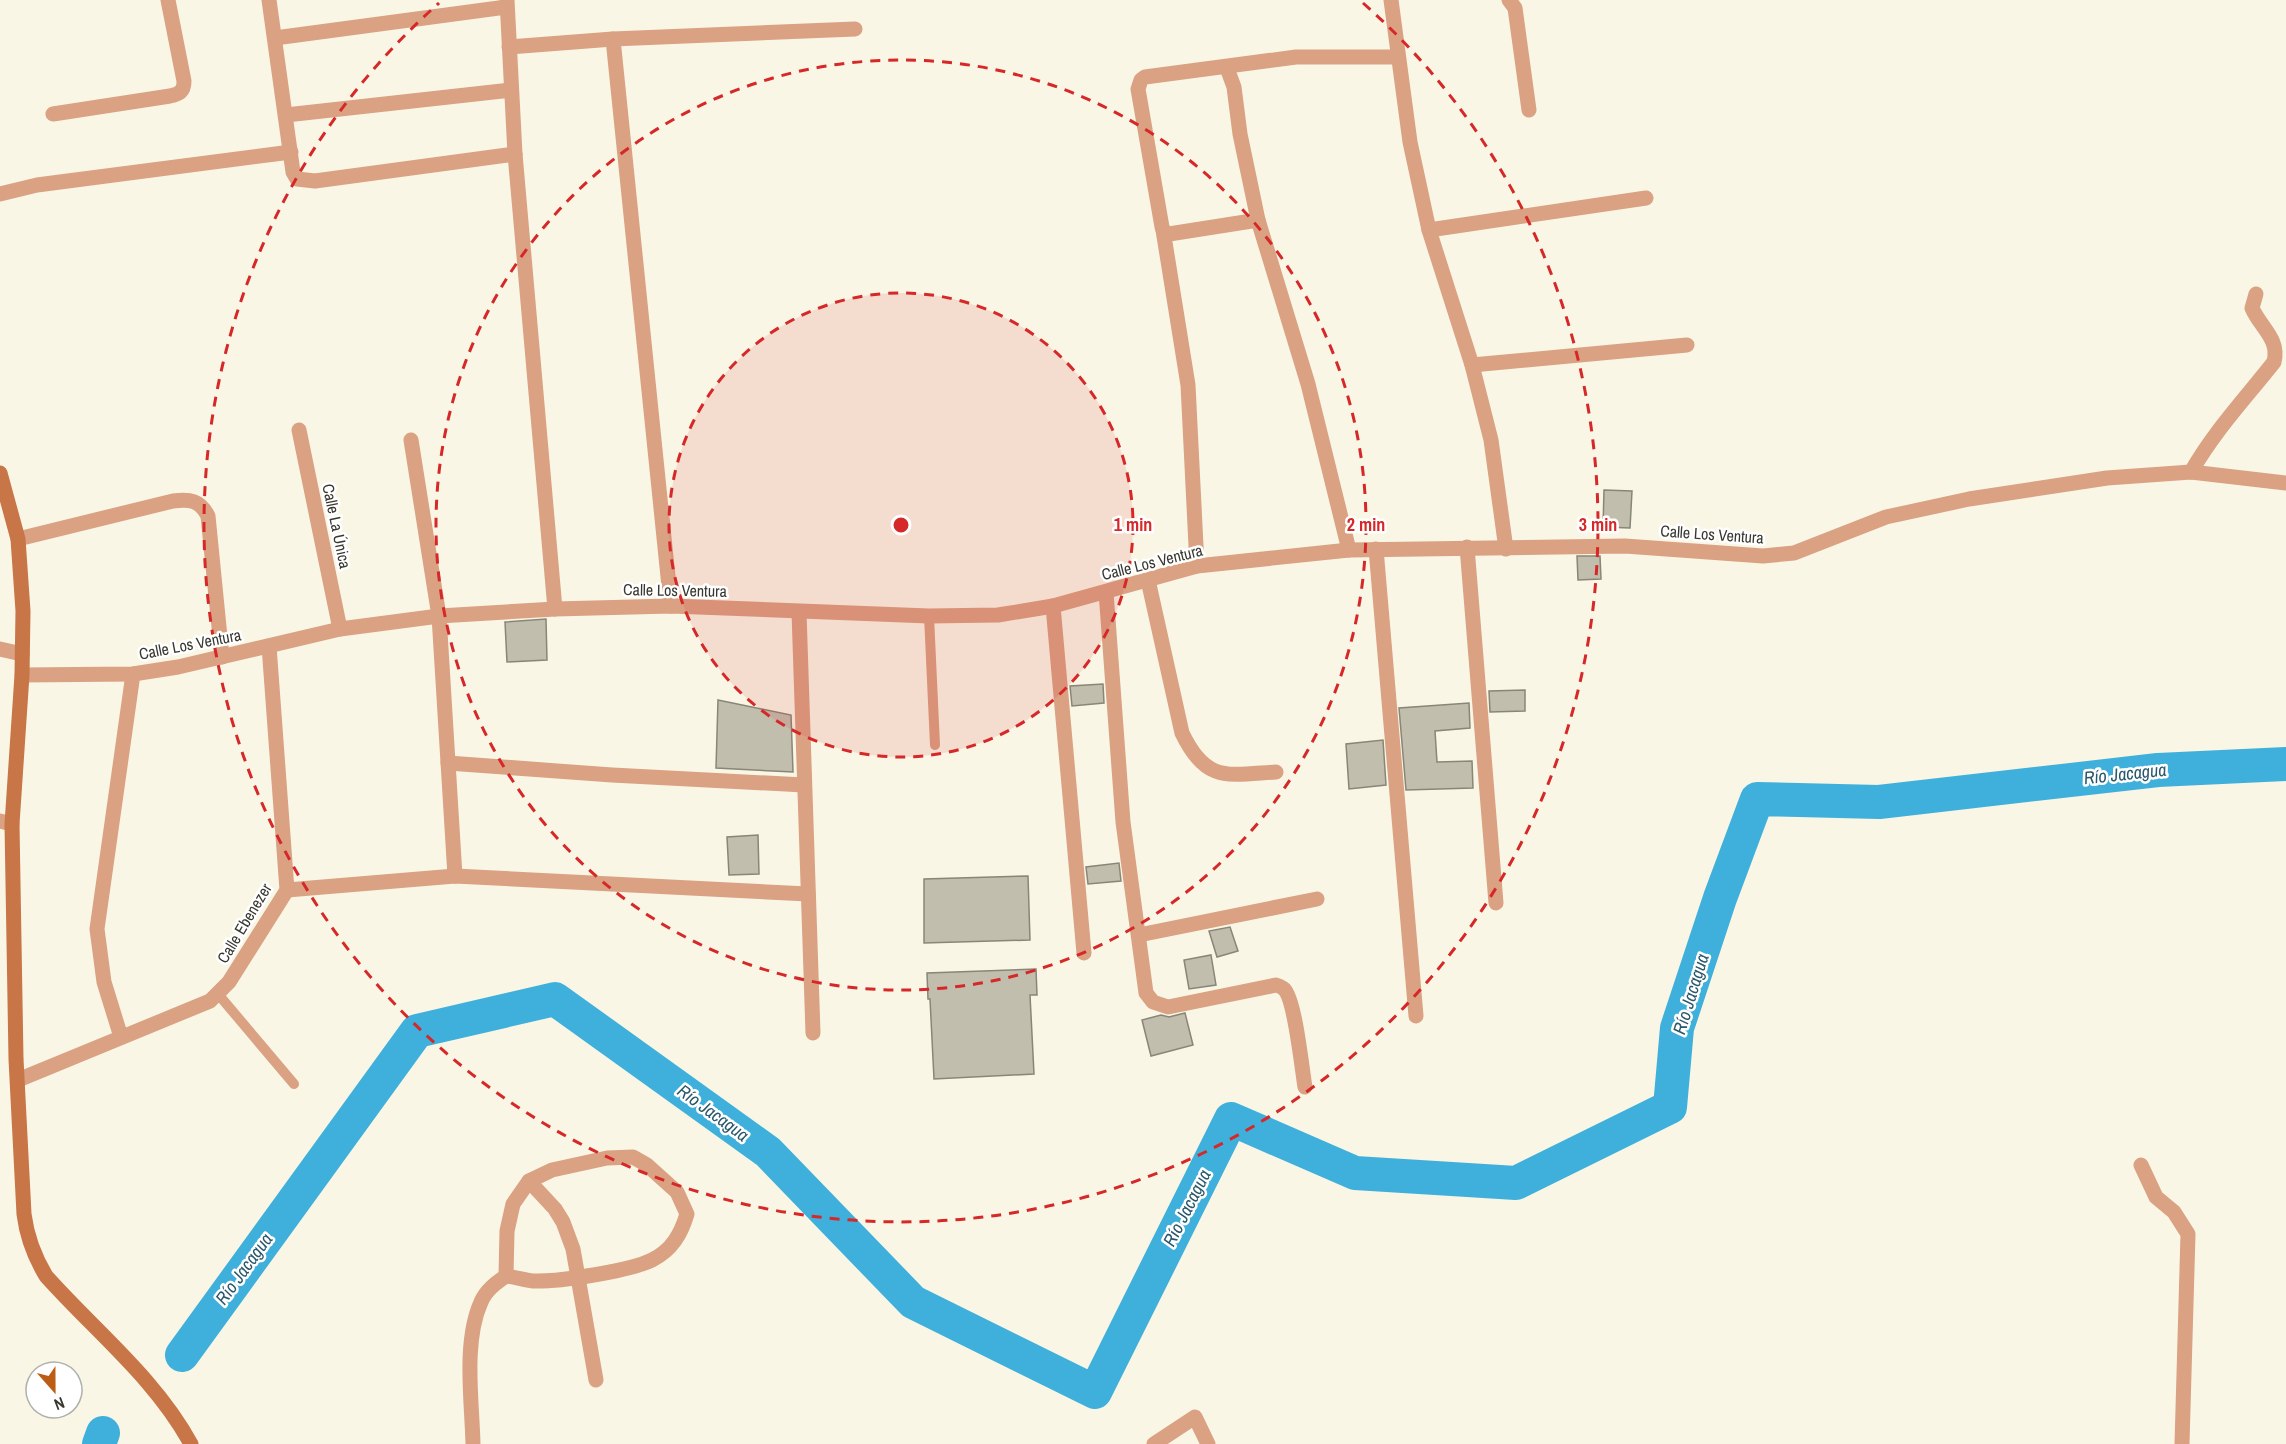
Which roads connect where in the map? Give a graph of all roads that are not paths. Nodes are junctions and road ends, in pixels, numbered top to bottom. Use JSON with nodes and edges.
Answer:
{"nodes":[{"id":1,"x":168,"y":0,"type":"edge"},
{"id":2,"x":269,"y":0,"type":"edge"},
{"id":3,"x":1391,"y":0,"type":"edge"},
{"id":4,"x":1509,"y":0,"type":"edge"},
{"id":5,"x":506,"y":4,"type":"edge"},
{"id":6,"x":855,"y":29,"type":"dead end"},
{"id":7,"x":274,"y":38,"type":"junction"},
{"id":8,"x":613,"y":39,"type":"junction"},
{"id":9,"x":508,"y":47,"type":"junction"},
{"id":10,"x":1398,"y":57,"type":"junction"},
{"id":11,"x":1227,"y":68,"type":"junction"},
{"id":12,"x":511,"y":90,"type":"junction"},
{"id":13,"x":1529,"y":110,"type":"dead end"},
{"id":14,"x":53,"y":114,"type":"dead end"},
{"id":15,"x":286,"y":115,"type":"junction"},
{"id":16,"x":291,"y":152,"type":"junction"},
{"id":17,"x":515,"y":154,"type":"junction"},
{"id":18,"x":0,"y":194,"type":"edge"},
{"id":19,"x":1646,"y":198,"type":"dead end"},
{"id":20,"x":1258,"y":220,"type":"junction"},
{"id":21,"x":1163,"y":230,"type":"junction"},
{"id":22,"x":1428,"y":230,"type":"junction"},
{"id":23,"x":2256,"y":294,"type":"dead end"},
{"id":24,"x":1687,"y":345,"type":"dead end"},
{"id":25,"x":1472,"y":365,"type":"junction"},
{"id":26,"x":299,"y":430,"type":"dead end"},
{"id":27,"x":411,"y":440,"type":"dead end"},
{"id":28,"x":2191,"y":472,"type":"junction"},
{"id":29,"x":0,"y":473,"type":"edge"},
{"id":30,"x":2286,"y":483,"type":"edge"},
{"id":31,"x":18,"y":539,"type":"junction"},
{"id":32,"x":1467,"y":547,"type":"junction"},
{"id":33,"x":1376,"y":549,"type":"junction"},
{"id":34,"x":1506,"y":549,"type":"junction"},
{"id":35,"x":1348,"y":550,"type":"junction"},
{"id":36,"x":1197,"y":566,"type":"junction"},
{"id":37,"x":1148,"y":580,"type":"junction"},
{"id":38,"x":1106,"y":592,"type":"junction"},
{"id":39,"x":670,"y":606,"type":"junction"},
{"id":40,"x":1053,"y":606,"type":"junction"},
{"id":41,"x":555,"y":609,"type":"junction"},
{"id":42,"x":799,"y":612,"type":"junction"},
{"id":43,"x":439,"y":616,"type":"junction"},
{"id":44,"x":929,"y":616,"type":"junction"},
{"id":45,"x":340,"y":629,"type":"junction"},
{"id":46,"x":269,"y":646,"type":"junction"},
{"id":47,"x":0,"y":649,"type":"edge"},
{"id":48,"x":22,"y":654,"type":"junction"},
{"id":49,"x":222,"y":657,"type":"junction"},
{"id":50,"x":133,"y":674,"type":"junction"},
{"id":51,"x":22,"y":675,"type":"junction"},
{"id":52,"x":935,"y":745,"type":"dead end"},
{"id":53,"x":448,"y":764,"type":"junction"},
{"id":54,"x":1276,"y":772,"type":"dead end"},
{"id":55,"x":804,"y":786,"type":"junction"},
{"id":56,"x":6,"y":823,"type":"edge"},
{"id":57,"x":455,"y":876,"type":"junction"},
{"id":58,"x":287,"y":890,"type":"junction"},
{"id":59,"x":808,"y":894,"type":"junction"},
{"id":60,"x":1317,"y":899,"type":"dead end"},
{"id":61,"x":1496,"y":903,"type":"dead end"},
{"id":62,"x":1139,"y":935,"type":"junction"},
{"id":63,"x":1084,"y":953,"type":"dead end"},
{"id":64,"x":218,"y":994,"type":"junction"},
{"id":65,"x":1416,"y":1016,"type":"dead end"},
{"id":66,"x":813,"y":1033,"type":"dead end"},
{"id":67,"x":121,"y":1037,"type":"junction"},
{"id":68,"x":18,"y":1080,"type":"junction"},
{"id":69,"x":294,"y":1084,"type":"dead end"},
{"id":70,"x":1305,"y":1088,"type":"dead end"},
{"id":71,"x":2141,"y":1165,"type":"dead end"},
{"id":72,"x":529,"y":1181,"type":"junction"},
{"id":73,"x":506,"y":1275,"type":"junction"},
{"id":74,"x":578,"y":1277,"type":"junction"},
{"id":75,"x":596,"y":1380,"type":"dead end"},
{"id":76,"x":191,"y":1444,"type":"edge"},
{"id":77,"x":473,"y":1444,"type":"edge"},
{"id":78,"x":1154,"y":1444,"type":"edge"},
{"id":79,"x":1208,"y":1444,"type":"edge"},
{"id":80,"x":2182,"y":1444,"type":"edge"}],
"edges":[{"from":1,"to":14,"type":"street"},
{"from":2,"to":7,"type":"street"},
{"from":3,"to":10,"type":"street"},
{"from":4,"to":13,"type":"street"},
{"from":5,"to":7,"type":"street"},
{"from":5,"to":9,"type":"street"},
{"from":6,"to":8,"type":"street"},
{"from":7,"to":15,"type":"street"},
{"from":8,"to":9,"type":"street"},
{"from":8,"to":39,"type":"street"},
{"from":9,"to":12,"type":"street"},
{"from":10,"to":11,"type":"street"},
{"from":10,"to":22,"type":"street"},
{"from":11,"to":20,"type":"street"},
{"from":11,"to":21,"type":"street"},
{"from":12,"to":15,"type":"street"},
{"from":12,"to":17,"type":"street"},
{"from":15,"to":16,"type":"street"},
{"from":16,"to":17,"type":"street"},
{"from":16,"to":18,"type":"street"},
{"from":17,"to":41,"type":"street"},
{"from":19,"to":22,"type":"street"},
{"from":20,"to":21,"type":"street"},
{"from":20,"to":35,"type":"street"},
{"from":21,"to":36,"type":"street"},
{"from":22,"to":25,"type":"street"},
{"from":23,"to":28,"type":"street"},
{"from":24,"to":25,"type":"street"},
{"from":25,"to":34,"type":"street"},
{"from":26,"to":45,"type":"street","name":"Calle La Única"},
{"from":27,"to":43,"type":"street"},
{"from":28,"to":30,"type":"street","name":"Calle Los Ventura"},
{"from":28,"to":34,"type":"street","name":"Calle Los Ventura"},
{"from":29,"to":31,"type":"street"},
{"from":31,"to":48,"type":"street"},
{"from":31,"to":49,"type":"street"},
{"from":32,"to":33,"type":"street","name":"Calle Los Ventura"},
{"from":32,"to":34,"type":"street","name":"Calle Los Ventura"},
{"from":32,"to":61,"type":"street"},
{"from":33,"to":35,"type":"street","name":"Calle Los Ventura"},
{"from":33,"to":65,"type":"street"},
{"from":35,"to":36,"type":"street","name":"Calle Los Ventura"},
{"from":36,"to":37,"type":"street","name":"Calle Los Ventura"},
{"from":37,"to":38,"type":"street","name":"Calle Los Ventura"},
{"from":37,"to":54,"type":"street"},
{"from":38,"to":40,"type":"street","name":"Calle Los Ventura"},
{"from":38,"to":62,"type":"street"},
{"from":39,"to":41,"type":"street","name":"Calle Los Ventura"},
{"from":39,"to":42,"type":"street","name":"Calle Los Ventura"},
{"from":40,"to":44,"type":"street","name":"Calle Los Ventura"},
{"from":40,"to":63,"type":"street"},
{"from":41,"to":43,"type":"street","name":"Calle Los Ventura"},
{"from":42,"to":44,"type":"street","name":"Calle Los Ventura"},
{"from":42,"to":55,"type":"street"},
{"from":43,"to":45,"type":"street","name":"Calle Los Ventura"},
{"from":43,"to":53,"type":"street"},
{"from":44,"to":52,"type":"lane"},
{"from":45,"to":46,"type":"street","name":"Calle Los Ventura"},
{"from":46,"to":49,"type":"street","name":"Calle Los Ventura"},
{"from":46,"to":58,"type":"street","name":"Calle Ebenezer"},
{"from":47,"to":48,"type":"street"},
{"from":48,"to":51,"type":"street"},
{"from":49,"to":50,"type":"street","name":"Calle Los Ventura"},
{"from":50,"to":51,"type":"street","name":"Calle Los Ventura"},
{"from":50,"to":67,"type":"street"},
{"from":51,"to":56,"type":"street"},
{"from":53,"to":55,"type":"street"},
{"from":53,"to":57,"type":"street"},
{"from":55,"to":59,"type":"street"},
{"from":56,"to":68,"type":"street"},
{"from":57,"to":58,"type":"street"},
{"from":57,"to":59,"type":"street"},
{"from":58,"to":64,"type":"street","name":"Calle Ebenezer"},
{"from":59,"to":66,"type":"street"},
{"from":60,"to":62,"type":"street"},
{"from":62,"to":70,"type":"street"},
{"from":64,"to":67,"type":"street","name":"Calle Ebenezer"},
{"from":64,"to":69,"type":"lane"},
{"from":67,"to":68,"type":"street","name":"Calle Ebenezer"},
{"from":68,"to":76,"type":"street"},
{"from":71,"to":80,"type":"street"},
{"from":72,"to":73,"type":"street"},
{"from":72,"to":74,"type":"street"},
{"from":72,"to":74,"type":"street"},
{"from":73,"to":74,"type":"street"},
{"from":73,"to":77,"type":"street"},
{"from":74,"to":75,"type":"street"},
{"from":78,"to":79,"type":"street"}]}
